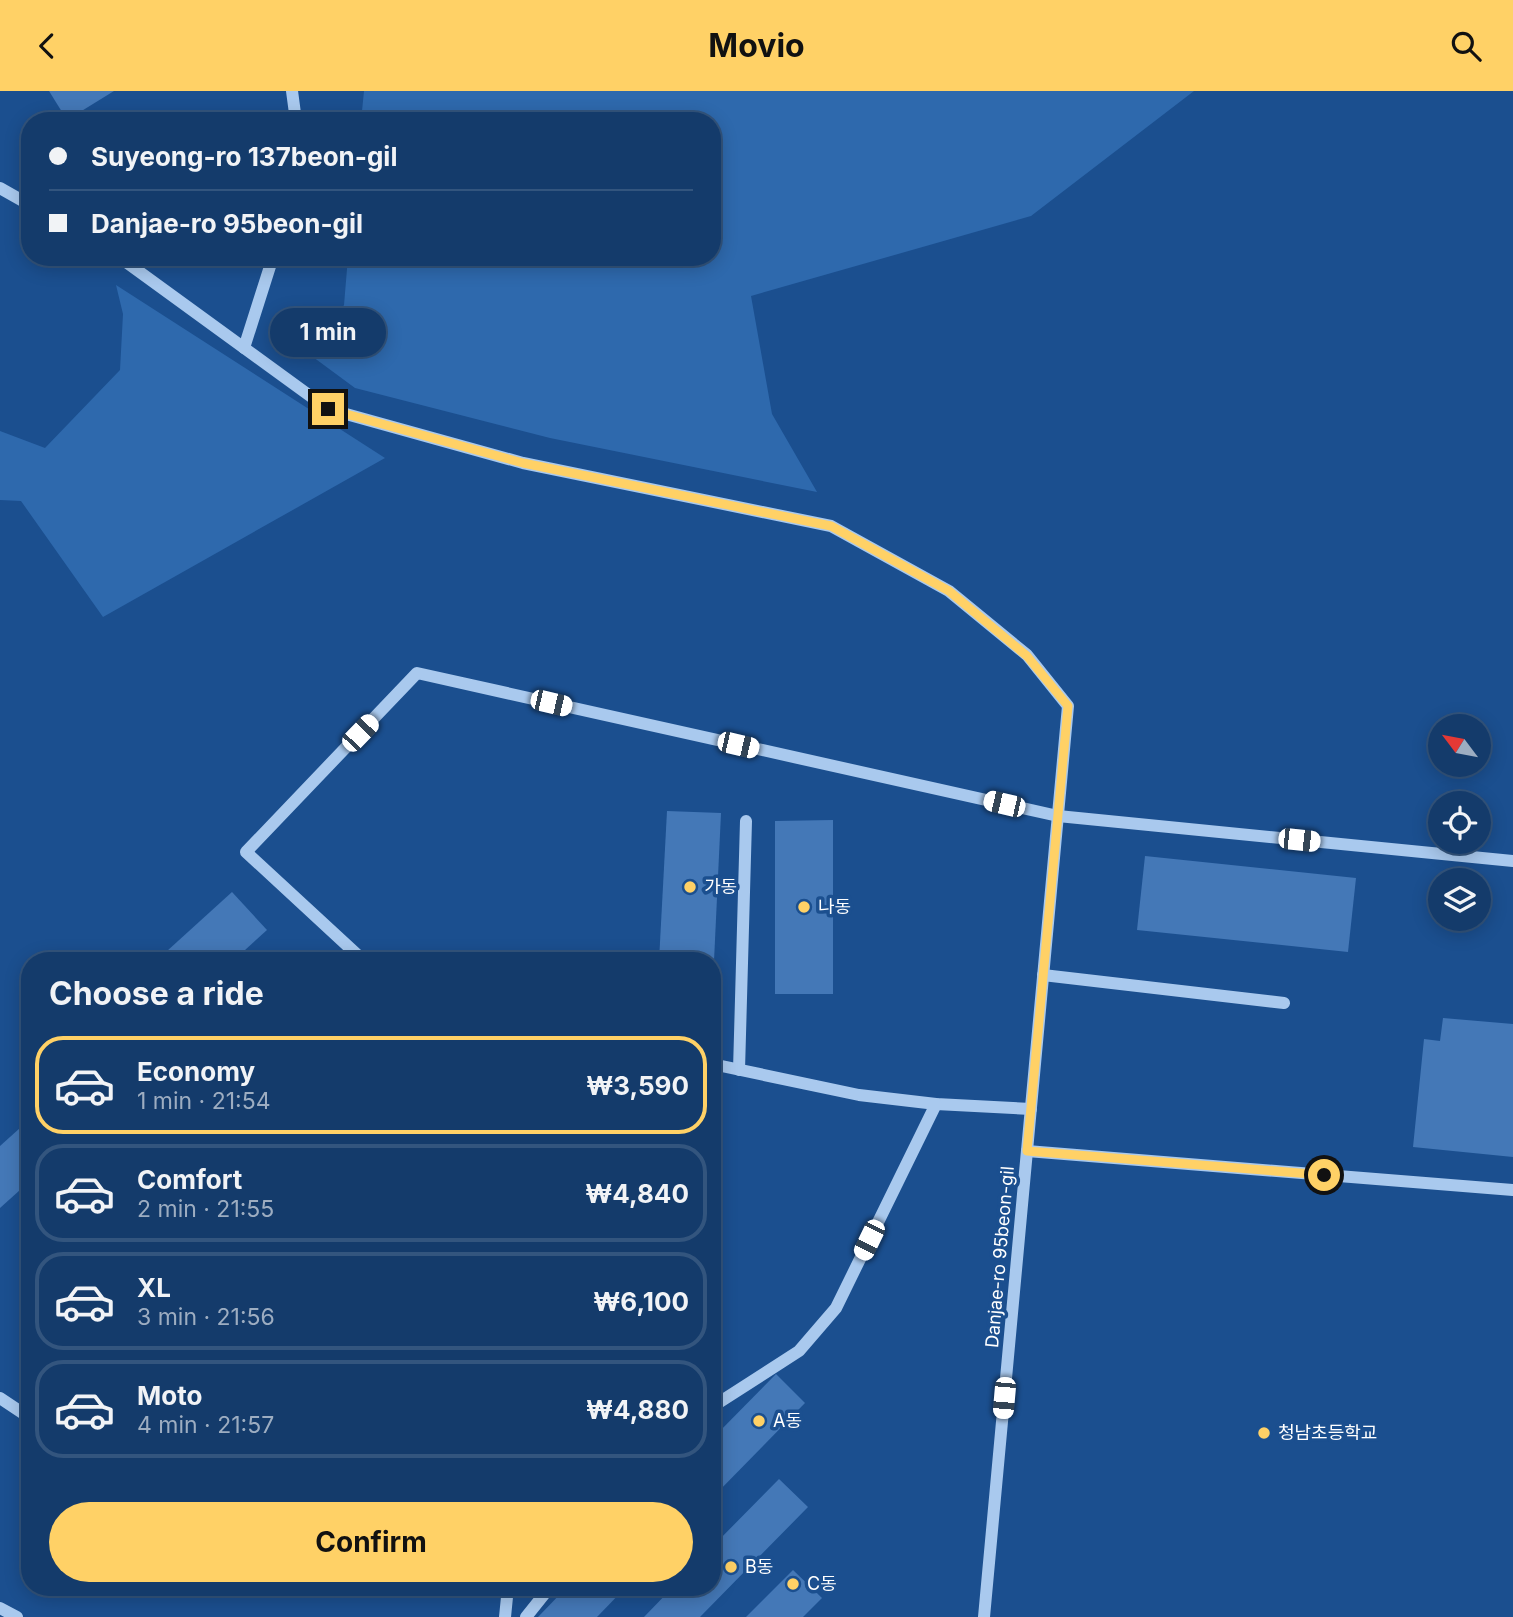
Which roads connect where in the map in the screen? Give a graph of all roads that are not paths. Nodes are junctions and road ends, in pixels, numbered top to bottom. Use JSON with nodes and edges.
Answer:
{"nodes":[{"id":1,"x":292,"y":91,"type":"edge"},
{"id":2,"x":295,"y":112,"type":"edge"},
{"id":3,"x":0,"y":188,"type":"edge"},
{"id":4,"x":21,"y":200,"type":"edge"},
{"id":5,"x":131,"y":266,"type":"edge"},
{"id":6,"x":271,"y":266,"type":"edge"},
{"id":7,"x":244,"y":348,"type":"junction"},
{"id":8,"x":1058,"y":816,"type":"junction"},
{"id":9,"x":746,"y":821,"type":"dead end"},
{"id":10,"x":1513,"y":861,"type":"edge"},
{"id":11,"x":354,"y":952,"type":"edge"},
{"id":12,"x":1043,"y":975,"type":"junction"},
{"id":13,"x":1283,"y":1003,"type":"dead end"},
{"id":14,"x":721,"y":1066,"type":"edge"},
{"id":15,"x":739,"y":1070,"type":"junction"},
{"id":16,"x":936,"y":1104,"type":"junction"},
{"id":17,"x":1031,"y":1109,"type":"junction"},
{"id":18,"x":1027,"y":1151,"type":"junction"},
{"id":19,"x":1513,"y":1190,"type":"edge"},
{"id":20,"x":0,"y":1398,"type":"edge"},
{"id":21,"x":721,"y":1400,"type":"edge"},
{"id":22,"x":21,"y":1411,"type":"edge"},
{"id":23,"x":507,"y":1596,"type":"edge"},
{"id":24,"x":543,"y":1596,"type":"edge"},
{"id":25,"x":0,"y":1608,"type":"edge"},
{"id":26,"x":17,"y":1617,"type":"edge"},
{"id":27,"x":505,"y":1617,"type":"edge"},
{"id":28,"x":526,"y":1617,"type":"edge"},
{"id":29,"x":984,"y":1617,"type":"edge"}],
"edges":[{"from":1,"to":2,"type":"street"},
{"from":3,"to":4,"type":"street"},
{"from":5,"to":7,"type":"street","name":"Danjae-ro 95beon-gil"},
{"from":6,"to":7,"type":"street"},
{"from":7,"to":8,"type":"street","name":"Danjae-ro 95beon-gil"},
{"from":8,"to":10,"type":"street"},
{"from":8,"to":11,"type":"street"},
{"from":8,"to":12,"type":"street","name":"Danjae-ro 95beon-gil"},
{"from":9,"to":15,"type":"street"},
{"from":12,"to":13,"type":"street"},
{"from":12,"to":17,"type":"street","name":"Danjae-ro 95beon-gil"},
{"from":14,"to":15,"type":"street"},
{"from":15,"to":16,"type":"street"},
{"from":16,"to":17,"type":"street"},
{"from":16,"to":21,"type":"street"},
{"from":17,"to":18,"type":"street","name":"Danjae-ro 95beon-gil"},
{"from":18,"to":19,"type":"street"},
{"from":18,"to":29,"type":"street","name":"Danjae-ro 95beon-gil"},
{"from":20,"to":22,"type":"street"},
{"from":23,"to":27,"type":"street"},
{"from":24,"to":28,"type":"street"},
{"from":25,"to":26,"type":"street"}]}
